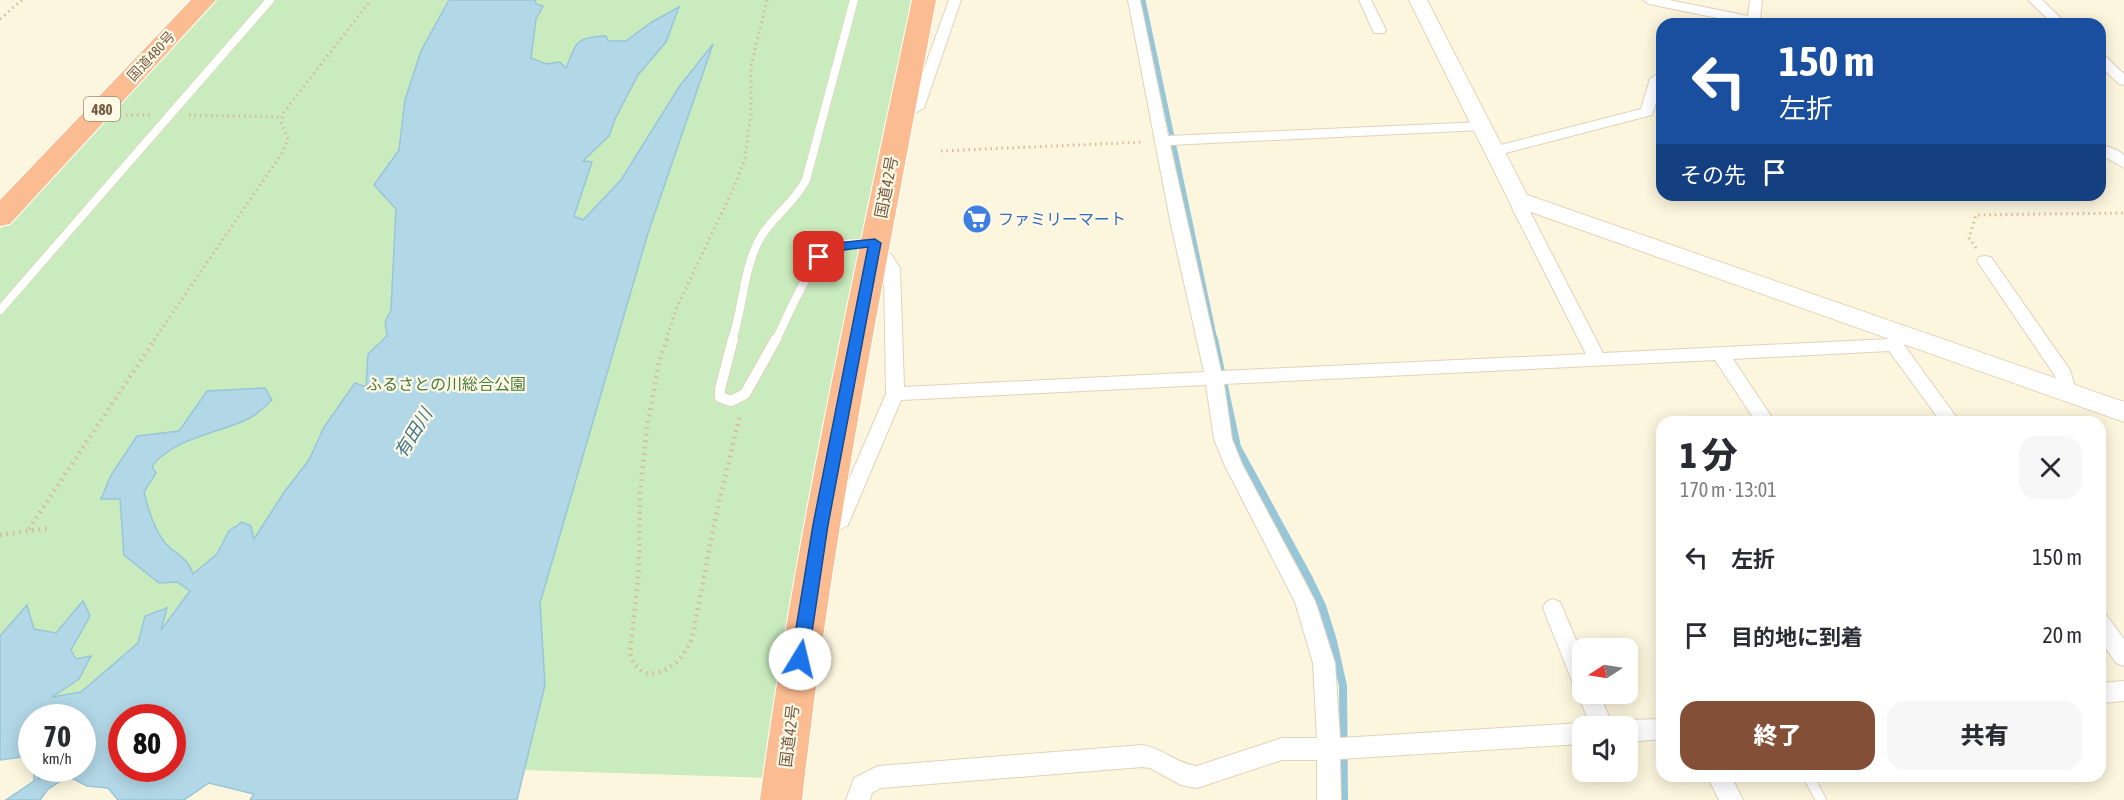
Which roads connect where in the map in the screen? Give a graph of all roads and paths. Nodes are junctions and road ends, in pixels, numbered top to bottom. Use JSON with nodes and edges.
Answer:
{"nodes":[{"id":1,"x":22,"y":0,"type":"edge"},
{"id":2,"x":204,"y":0,"type":"edge"},
{"id":3,"x":270,"y":0,"type":"edge"},
{"id":4,"x":371,"y":0,"type":"edge"},
{"id":5,"x":767,"y":0,"type":"edge"},
{"id":6,"x":854,"y":0,"type":"edge"},
{"id":7,"x":924,"y":0,"type":"edge"},
{"id":8,"x":955,"y":0,"type":"edge"},
{"id":9,"x":1134,"y":0,"type":"edge"},
{"id":10,"x":1365,"y":0,"type":"edge"},
{"id":11,"x":1418,"y":0,"type":"edge"},
{"id":12,"x":1650,"y":0,"type":"edge"},
{"id":13,"x":1756,"y":0,"type":"edge"},
{"id":14,"x":2034,"y":0,"type":"edge"},
{"id":15,"x":1703,"y":17,"type":"edge"},
{"id":16,"x":1756,"y":18,"type":"edge"},
{"id":17,"x":2054,"y":18,"type":"edge"},
{"id":18,"x":0,"y":19,"type":"edge"},
{"id":19,"x":1379,"y":30,"type":"dead end"},
{"id":20,"x":2106,"y":64,"type":"edge"},
{"id":21,"x":2124,"y":81,"type":"edge"},
{"id":22,"x":1656,"y":82,"type":"edge"},
{"id":23,"x":901,"y":111,"type":"junction"},
{"id":24,"x":119,"y":114,"type":"dead end"},
{"id":25,"x":151,"y":115,"type":"dead end"},
{"id":26,"x":170,"y":115,"type":"junction"},
{"id":27,"x":281,"y":117,"type":"junction"},
{"id":28,"x":1482,"y":126,"type":"junction"},
{"id":29,"x":1162,"y":141,"type":"junction"},
{"id":30,"x":941,"y":150,"type":"dead end"},
{"id":31,"x":1494,"y":151,"type":"junction"},
{"id":32,"x":2106,"y":151,"type":"edge"},
{"id":33,"x":2124,"y":163,"type":"edge"},
{"id":34,"x":1519,"y":200,"type":"junction"},
{"id":35,"x":2124,"y":213,"type":"edge"},
{"id":36,"x":0,"y":218,"type":"edge"},
{"id":37,"x":873,"y":249,"type":"junction"},
{"id":38,"x":1985,"y":261,"type":"joint"},
{"id":39,"x":0,"y":310,"type":"edge"},
{"id":40,"x":1899,"y":340,"type":"junction"},
{"id":41,"x":1719,"y":353,"type":"junction"},
{"id":42,"x":1598,"y":360,"type":"junction"},
{"id":43,"x":1214,"y":379,"type":"junction"},
{"id":44,"x":748,"y":389,"type":"junction"},
{"id":45,"x":2068,"y":393,"type":"junction"},
{"id":46,"x":895,"y":394,"type":"junction"},
{"id":47,"x":2124,"y":412,"type":"edge"},
{"id":48,"x":1762,"y":416,"type":"edge"},
{"id":49,"x":1947,"y":416,"type":"edge"},
{"id":50,"x":820,"y":525,"type":"junction"},
{"id":51,"x":50,"y":528,"type":"dead end"},
{"id":52,"x":29,"y":529,"type":"junction"},
{"id":53,"x":0,"y":535,"type":"edge"},
{"id":54,"x":1553,"y":608,"type":"dead end"},
{"id":55,"x":2106,"y":631,"type":"edge"},
{"id":56,"x":1572,"y":655,"type":"edge"},
{"id":57,"x":2124,"y":656,"type":"edge"},
{"id":58,"x":2124,"y":691,"type":"edge"},
{"id":59,"x":2106,"y":692,"type":"edge"},
{"id":60,"x":1656,"y":729,"type":"edge"},
{"id":61,"x":1638,"y":730,"type":"edge"},
{"id":62,"x":1572,"y":735,"type":"edge"},
{"id":63,"x":1329,"y":749,"type":"junction"},
{"id":64,"x":1722,"y":782,"type":"edge"},
{"id":65,"x":1811,"y":782,"type":"edge"},
{"id":66,"x":781,"y":800,"type":"edge"},
{"id":67,"x":858,"y":800,"type":"edge"},
{"id":68,"x":1329,"y":800,"type":"edge"},
{"id":69,"x":1731,"y":800,"type":"edge"},
{"id":70,"x":1821,"y":800,"type":"edge"}],
"edges":[{"from":1,"to":18,"type":"path"},
{"from":2,"to":36,"type":"highway","name":"国道480号","number":"480"},
{"from":3,"to":26,"type":"lane"},
{"from":4,"to":27,"type":"path"},
{"from":5,"to":44,"type":"path"},
{"from":6,"to":44,"type":"lane"},
{"from":7,"to":23,"type":"highway","name":"国道42号"},
{"from":8,"to":23,"type":"street"},
{"from":9,"to":29,"type":"street"},
{"from":10,"to":19,"type":"street"},
{"from":11,"to":28,"type":"street"},
{"from":12,"to":15,"type":"street"},
{"from":13,"to":16,"type":"street"},
{"from":14,"to":17,"type":"street"},
{"from":20,"to":21,"type":"street"},
{"from":22,"to":31,"type":"street"},
{"from":23,"to":37,"type":"highway","name":"国道42号"},
{"from":24,"to":25,"type":"path"},
{"from":26,"to":27,"type":"path"},
{"from":26,"to":39,"type":"lane"},
{"from":27,"to":52,"type":"path"},
{"from":28,"to":29,"type":"street"},
{"from":28,"to":31,"type":"street"},
{"from":29,"to":30,"type":"path"},
{"from":29,"to":43,"type":"street"},
{"from":31,"to":34,"type":"street"},
{"from":32,"to":33,"type":"street"},
{"from":34,"to":40,"type":"street"},
{"from":34,"to":42,"type":"street"},
{"from":35,"to":38,"type":"path"},
{"from":37,"to":44,"type":"lane"},
{"from":37,"to":46,"type":"street"},
{"from":37,"to":50,"type":"highway","name":"国道42号"},
{"from":38,"to":45,"type":"street"},
{"from":40,"to":41,"type":"street"},
{"from":40,"to":45,"type":"street"},
{"from":40,"to":49,"type":"street"},
{"from":41,"to":42,"type":"street"},
{"from":41,"to":48,"type":"street"},
{"from":42,"to":43,"type":"street"},
{"from":43,"to":46,"type":"street"},
{"from":43,"to":63,"type":"street"},
{"from":45,"to":47,"type":"street"},
{"from":46,"to":50,"type":"street"},
{"from":50,"to":66,"type":"highway","name":"国道42号"},
{"from":51,"to":52,"type":"path"},
{"from":52,"to":53,"type":"path"},
{"from":54,"to":56,"type":"street"},
{"from":55,"to":57,"type":"street"},
{"from":58,"to":59,"type":"street"},
{"from":60,"to":61,"type":"street"},
{"from":62,"to":63,"type":"street"},
{"from":63,"to":67,"type":"street"},
{"from":63,"to":68,"type":"street"},
{"from":64,"to":69,"type":"street"},
{"from":65,"to":70,"type":"lane"}]}
